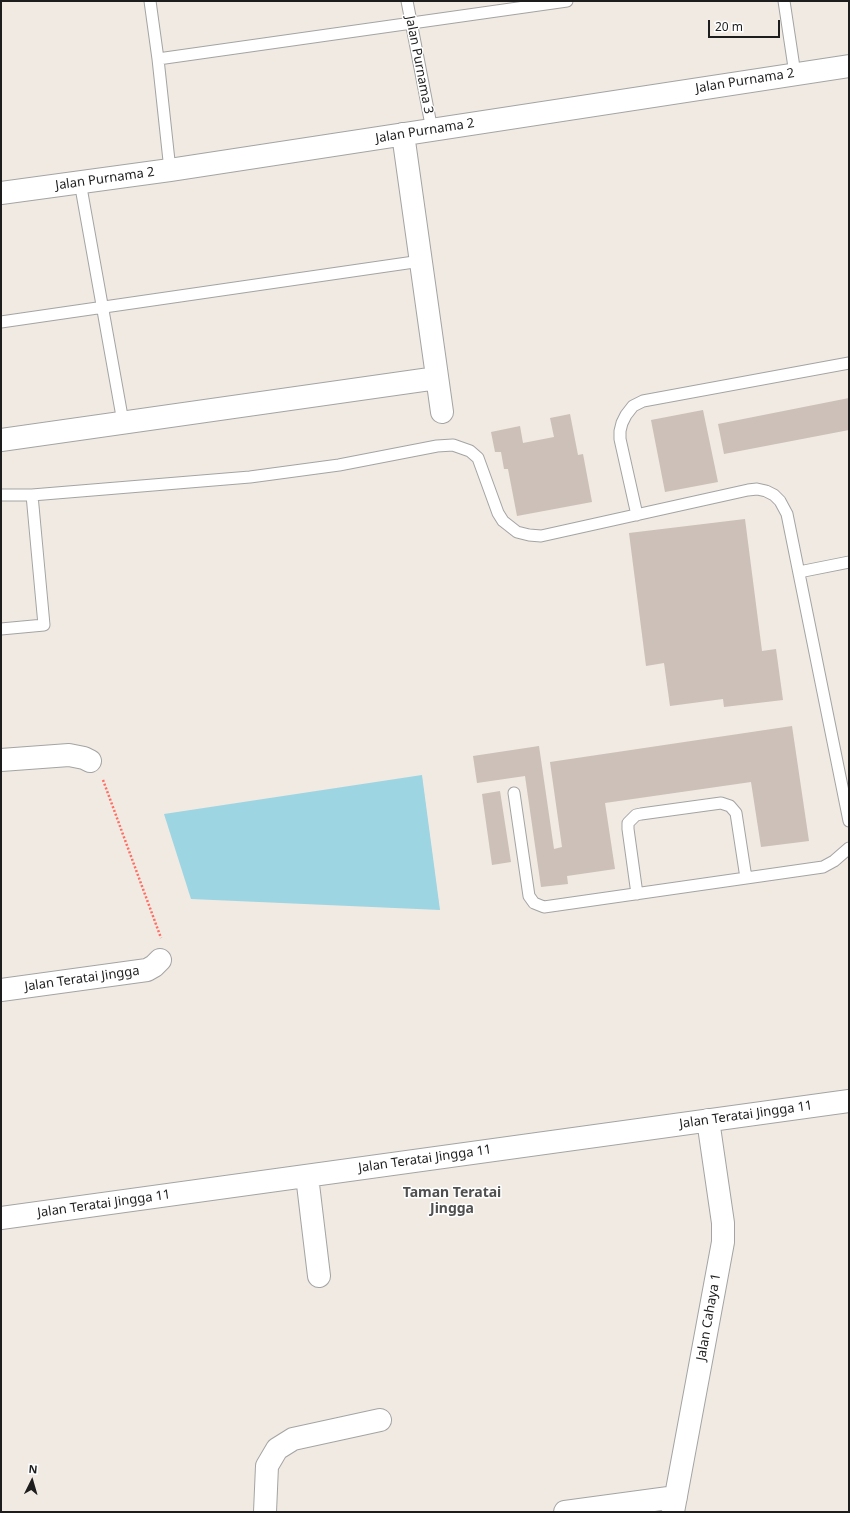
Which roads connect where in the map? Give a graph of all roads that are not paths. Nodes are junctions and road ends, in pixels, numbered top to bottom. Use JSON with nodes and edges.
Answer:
{"nodes":[{"id":1,"x":150,"y":1,"type":"edge"},
{"id":2,"x":407,"y":1,"type":"edge"},
{"id":3,"x":566,"y":1,"type":"edge"},
{"id":4,"x":784,"y":1,"type":"edge"},
{"id":5,"x":410,"y":22,"type":"junction"},
{"id":6,"x":158,"y":59,"type":"junction"},
{"id":7,"x":849,"y":66,"type":"edge"},
{"id":8,"x":795,"y":74,"type":"junction"},
{"id":9,"x":432,"y":130,"type":"junction"},
{"id":10,"x":403,"y":134,"type":"junction"},
{"id":11,"x":170,"y":170,"type":"junction"},
{"id":12,"x":80,"y":182,"type":"junction"},
{"id":13,"x":1,"y":193,"type":"edge"},
{"id":14,"x":421,"y":261,"type":"junction"},
{"id":15,"x":102,"y":307,"type":"junction"},
{"id":16,"x":1,"y":322,"type":"edge"},
{"id":17,"x":849,"y":363,"type":"edge"},
{"id":18,"x":437,"y":378,"type":"junction"},
{"id":19,"x":442,"y":412,"type":"dead end"},
{"id":20,"x":122,"y":422,"type":"junction"},
{"id":21,"x":1,"y":440,"type":"edge"},
{"id":22,"x":1,"y":495,"type":"edge"},
{"id":23,"x":32,"y":495,"type":"junction"},
{"id":24,"x":637,"y":514,"type":"junction"},
{"id":25,"x":849,"y":562,"type":"edge"},
{"id":26,"x":799,"y":572,"type":"junction"},
{"id":27,"x":1,"y":629,"type":"edge"},
{"id":28,"x":1,"y":760,"type":"edge"},
{"id":29,"x":90,"y":761,"type":"road end"},
{"id":30,"x":514,"y":793,"type":"dead end"},
{"id":31,"x":849,"y":821,"type":"edge"},
{"id":32,"x":849,"y":848,"type":"edge"},
{"id":33,"x":746,"y":878,"type":"junction"},
{"id":34,"x":637,"y":894,"type":"junction"},
{"id":35,"x":160,"y":960,"type":"road end"},
{"id":36,"x":1,"y":990,"type":"edge"},
{"id":37,"x":849,"y":1101,"type":"edge"},
{"id":38,"x":708,"y":1120,"type":"junction"},
{"id":39,"x":307,"y":1176,"type":"junction"},
{"id":40,"x":1,"y":1218,"type":"edge"},
{"id":41,"x":320,"y":1276,"type":"dead end"},
{"id":42,"x":380,"y":1420,"type":"dead end"},
{"id":43,"x":675,"y":1505,"type":"edge"},
{"id":44,"x":265,"y":1512,"type":"edge"},
{"id":45,"x":565,"y":1512,"type":"edge"}],
"edges":[{"from":1,"to":6,"type":"lane"},
{"from":2,"to":5,"type":"lane","name":"Jalan Purnama 3"},
{"from":3,"to":5,"type":"lane"},
{"from":4,"to":8,"type":"lane"},
{"from":5,"to":6,"type":"lane"},
{"from":5,"to":9,"type":"lane","name":"Jalan Purnama 3"},
{"from":6,"to":11,"type":"lane"},
{"from":7,"to":8,"type":"street","name":"Jalan Purnama 2"},
{"from":8,"to":9,"type":"street","name":"Jalan Purnama 2"},
{"from":9,"to":10,"type":"street","name":"Jalan Purnama 2"},
{"from":10,"to":11,"type":"street","name":"Jalan Purnama 2"},
{"from":10,"to":14,"type":"street"},
{"from":11,"to":12,"type":"street","name":"Jalan Purnama 2"},
{"from":12,"to":13,"type":"street","name":"Jalan Purnama 2"},
{"from":12,"to":15,"type":"lane"},
{"from":14,"to":15,"type":"lane"},
{"from":14,"to":18,"type":"street"},
{"from":15,"to":16,"type":"lane"},
{"from":15,"to":20,"type":"lane"},
{"from":17,"to":24,"type":"lane"},
{"from":18,"to":19,"type":"street"},
{"from":18,"to":20,"type":"street"},
{"from":20,"to":21,"type":"street"},
{"from":22,"to":23,"type":"lane"},
{"from":23,"to":24,"type":"lane"},
{"from":23,"to":27,"type":"lane"},
{"from":24,"to":26,"type":"lane"},
{"from":25,"to":26,"type":"lane"},
{"from":26,"to":31,"type":"lane"},
{"from":28,"to":29,"type":"street"},
{"from":30,"to":34,"type":"lane"},
{"from":32,"to":33,"type":"lane"},
{"from":33,"to":34,"type":"lane"},
{"from":33,"to":34,"type":"lane"},
{"from":35,"to":36,"type":"street","name":"Jalan Teratai Jingga"},
{"from":37,"to":38,"type":"street","name":"Jalan Teratai Jingga 11"},
{"from":38,"to":39,"type":"street","name":"Jalan Teratai Jingga 11"},
{"from":38,"to":43,"type":"street","name":"Jalan Cahaya 1"},
{"from":39,"to":40,"type":"street","name":"Jalan Teratai Jingga 11"},
{"from":39,"to":41,"type":"street"},
{"from":42,"to":44,"type":"street"},
{"from":43,"to":45,"type":"street"}]}
